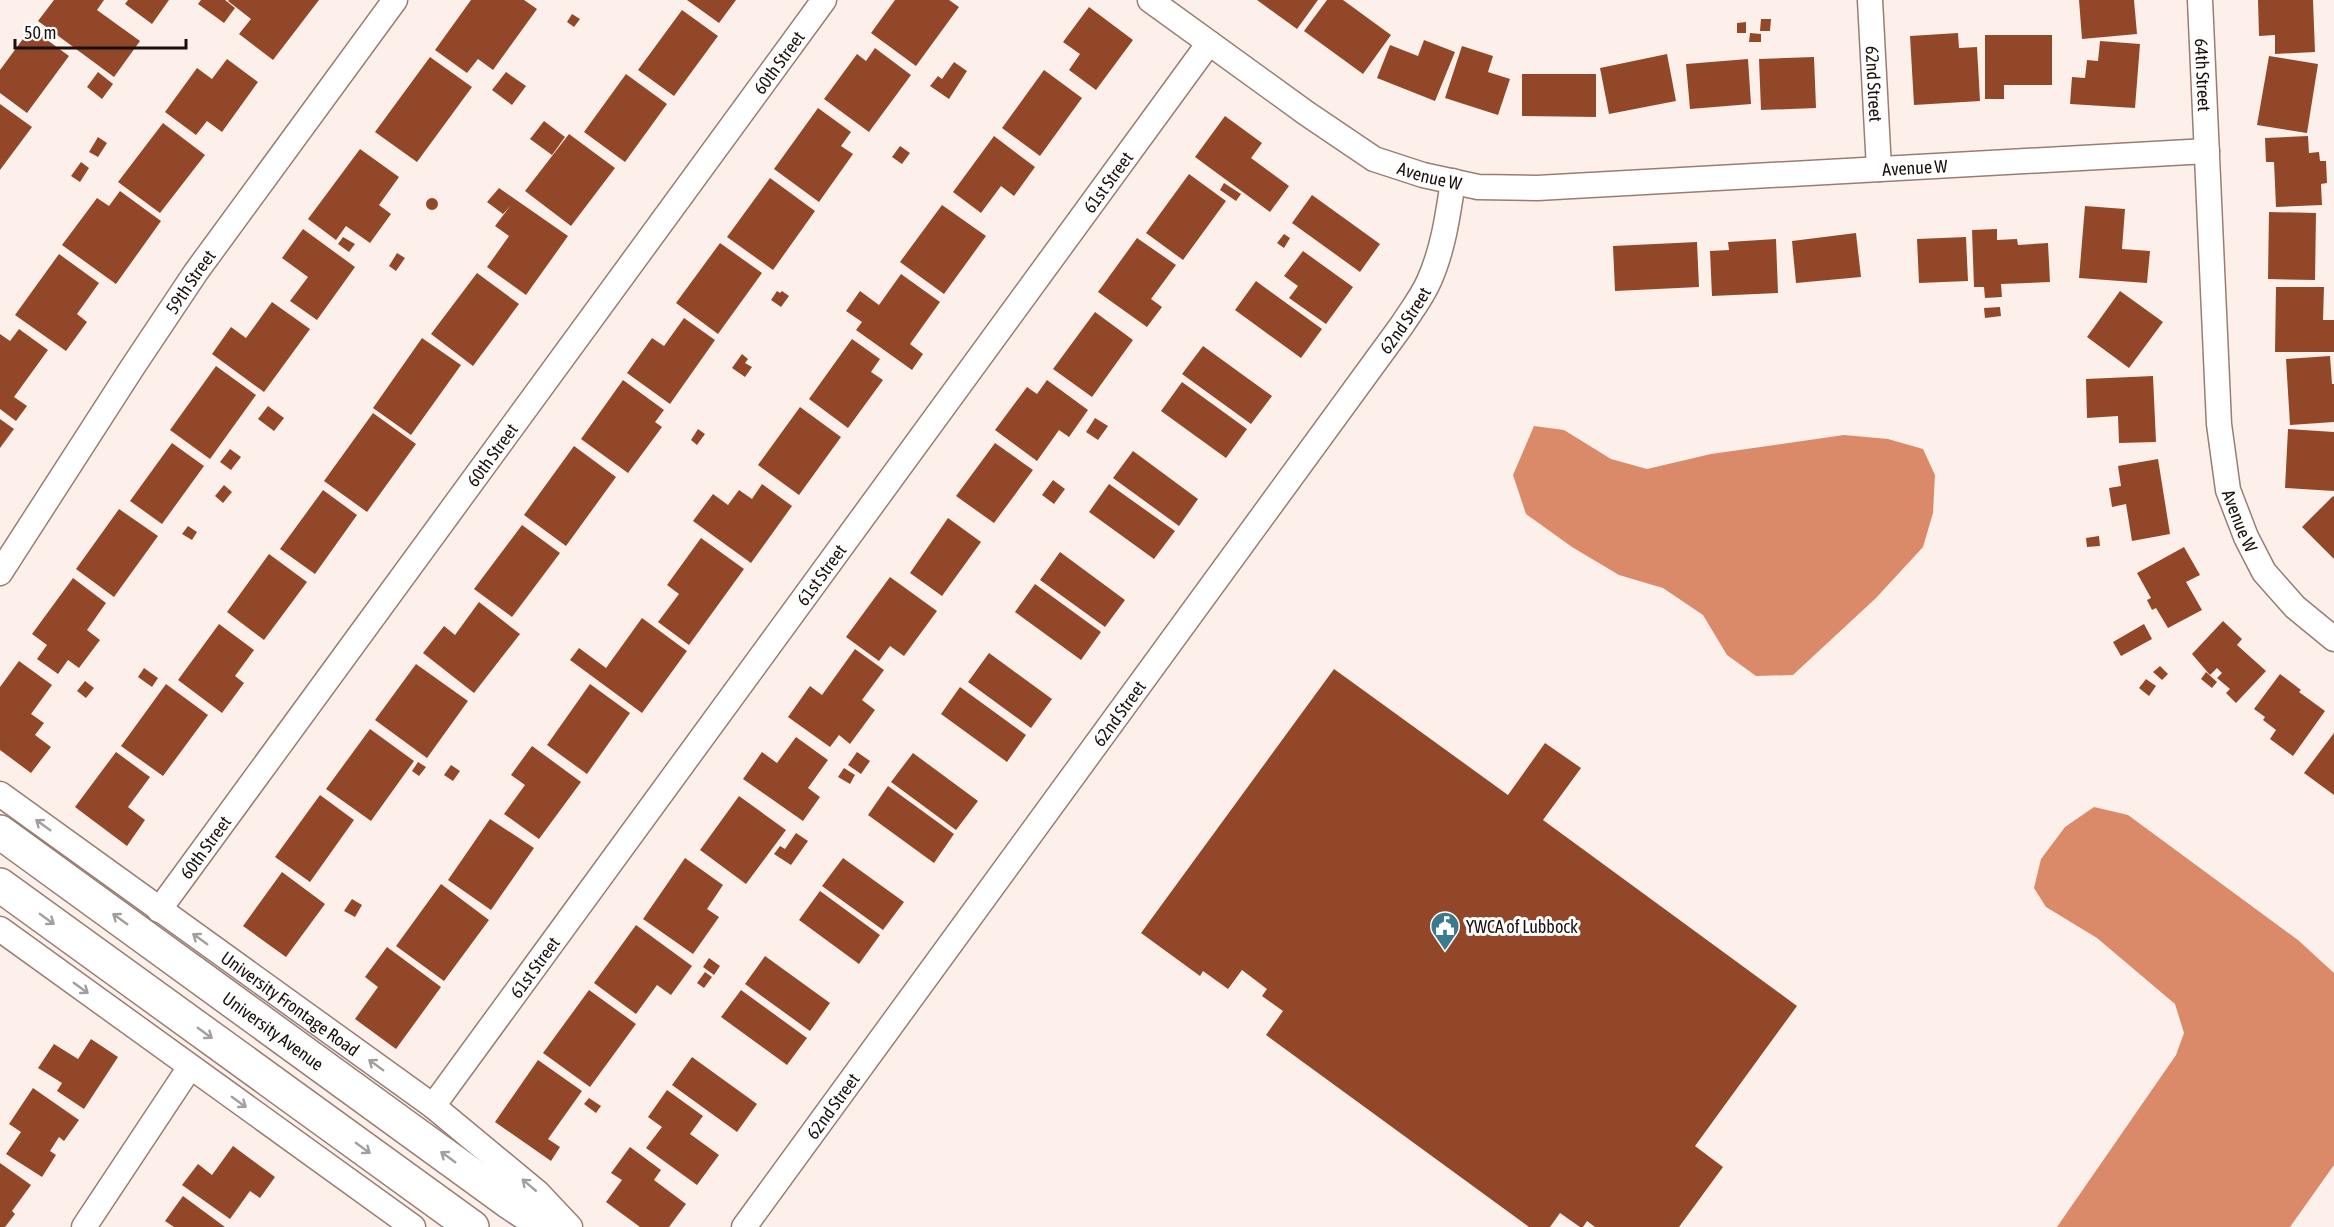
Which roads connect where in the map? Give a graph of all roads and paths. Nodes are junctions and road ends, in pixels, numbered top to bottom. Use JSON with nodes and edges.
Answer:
{"nodes":[{"id":1,"x":395,"y":0,"type":"edge"},
{"id":2,"x":824,"y":0,"type":"edge"},
{"id":3,"x":1150,"y":0,"type":"edge"},
{"id":4,"x":1870,"y":0,"type":"edge"},
{"id":5,"x":2200,"y":0,"type":"edge"},
{"id":6,"x":1209,"y":43,"type":"junction"},
{"id":7,"x":2207,"y":151,"type":"junction"},
{"id":8,"x":1879,"y":169,"type":"junction"},
{"id":9,"x":1453,"y":181,"type":"junction"},
{"id":10,"x":0,"y":573,"type":"edge"},
{"id":11,"x":2334,"y":639,"type":"edge"},
{"id":12,"x":0,"y":794,"type":"edge"},
{"id":13,"x":0,"y":832,"type":"edge"},
{"id":14,"x":0,"y":885,"type":"edge"},
{"id":15,"x":159,"y":910,"type":"junction"},
{"id":16,"x":0,"y":929,"type":"edge"},
{"id":17,"x":190,"y":1067,"type":"junction"},
{"id":18,"x":433,"y":1106,"type":"junction"},
{"id":19,"x":84,"y":1227,"type":"edge"},
{"id":20,"x":413,"y":1227,"type":"edge"},
{"id":21,"x":472,"y":1227,"type":"edge"},
{"id":22,"x":547,"y":1227,"type":"edge"},
{"id":23,"x":570,"y":1227,"type":"edge"},
{"id":24,"x":744,"y":1227,"type":"edge"}],
"edges":[{"from":1,"to":10,"type":"street","name":"59th Street"},
{"from":2,"to":15,"type":"street","name":"60th Street"},
{"from":3,"to":6,"type":"street","name":"Avenue W"},
{"from":4,"to":8,"type":"street","name":"62nd Street"},
{"from":5,"to":7,"type":"street","name":"64th Street"},
{"from":6,"to":9,"type":"street","name":"Avenue W"},
{"from":6,"to":18,"type":"street","name":"61st Street"},
{"from":7,"to":8,"type":"street","name":"Avenue W"},
{"from":7,"to":11,"type":"street","name":"Avenue W"},
{"from":8,"to":9,"type":"street","name":"Avenue W"},
{"from":9,"to":24,"type":"street","name":"62nd Street"},
{"from":15,"to":12,"type":"street","name":"University Frontage Road","one_way":true},
{"from":22,"to":13,"type":"main road","name":"University Avenue","one_way":true},
{"from":14,"to":21,"type":"main road","one_way":true},
{"from":18,"to":15,"type":"street","name":"University Frontage Road","one_way":true},
{"from":16,"to":17,"type":"street","one_way":true},
{"from":17,"to":19,"type":"street"},
{"from":17,"to":20,"type":"street","one_way":true},
{"from":23,"to":18,"type":"street","name":"University Frontage Road","one_way":true}]}
